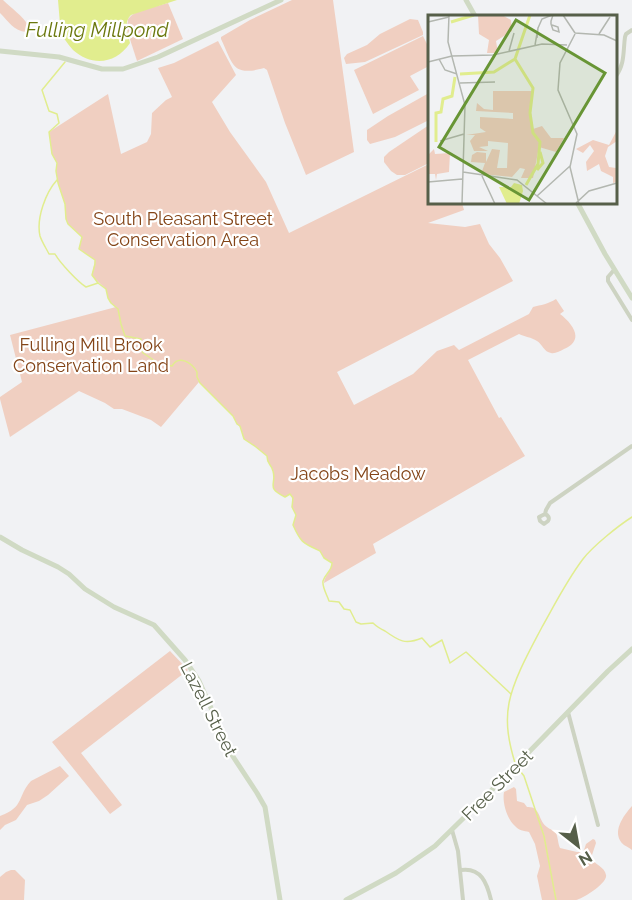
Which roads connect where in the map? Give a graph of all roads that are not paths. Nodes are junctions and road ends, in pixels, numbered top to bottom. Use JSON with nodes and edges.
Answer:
{"nodes":[{"id":1,"x":281,"y":0,"type":"edge"},
{"id":2,"x":466,"y":0,"type":"edge"},
{"id":3,"x":474,"y":15,"type":"edge"},
{"id":4,"x":632,"y":30,"type":"edge"},
{"id":5,"x":0,"y":51,"type":"edge"},
{"id":6,"x":617,"y":74,"type":"edge"},
{"id":7,"x":577,"y":204,"type":"edge"},
{"id":8,"x":614,"y":270,"type":"junction"},
{"id":9,"x":632,"y":298,"type":"edge"},
{"id":10,"x":632,"y":320,"type":"edge"},
{"id":11,"x":632,"y":446,"type":"edge"},
{"id":12,"x":545,"y":514,"type":"dead end"},
{"id":13,"x":0,"y":537,"type":"edge"},
{"id":14,"x":632,"y":649,"type":"edge"},
{"id":15,"x":568,"y":712,"type":"junction"},
{"id":16,"x":598,"y":825,"type":"dead end"},
{"id":17,"x":452,"y":830,"type":"junction"},
{"id":18,"x":460,"y":870,"type":"junction"},
{"id":19,"x":280,"y":900,"type":"edge"},
{"id":20,"x":346,"y":900,"type":"edge"},
{"id":21,"x":463,"y":900,"type":"edge"},
{"id":22,"x":491,"y":900,"type":"edge"}],
"edges":[{"from":1,"to":5,"type":"street"},
{"from":2,"to":3,"type":"street"},
{"from":4,"to":6,"type":"street"},
{"from":7,"to":8,"type":"street"},
{"from":8,"to":9,"type":"street"},
{"from":8,"to":10,"type":"street"},
{"from":11,"to":12,"type":"street"},
{"from":13,"to":19,"type":"street","name":"Lazell Street"},
{"from":14,"to":15,"type":"street","name":"Free Street"},
{"from":15,"to":16,"type":"street"},
{"from":15,"to":17,"type":"street","name":"Free Street"},
{"from":17,"to":18,"type":"street"},
{"from":17,"to":20,"type":"street","name":"Free Street"},
{"from":18,"to":21,"type":"street"},
{"from":18,"to":22,"type":"street"}]}
